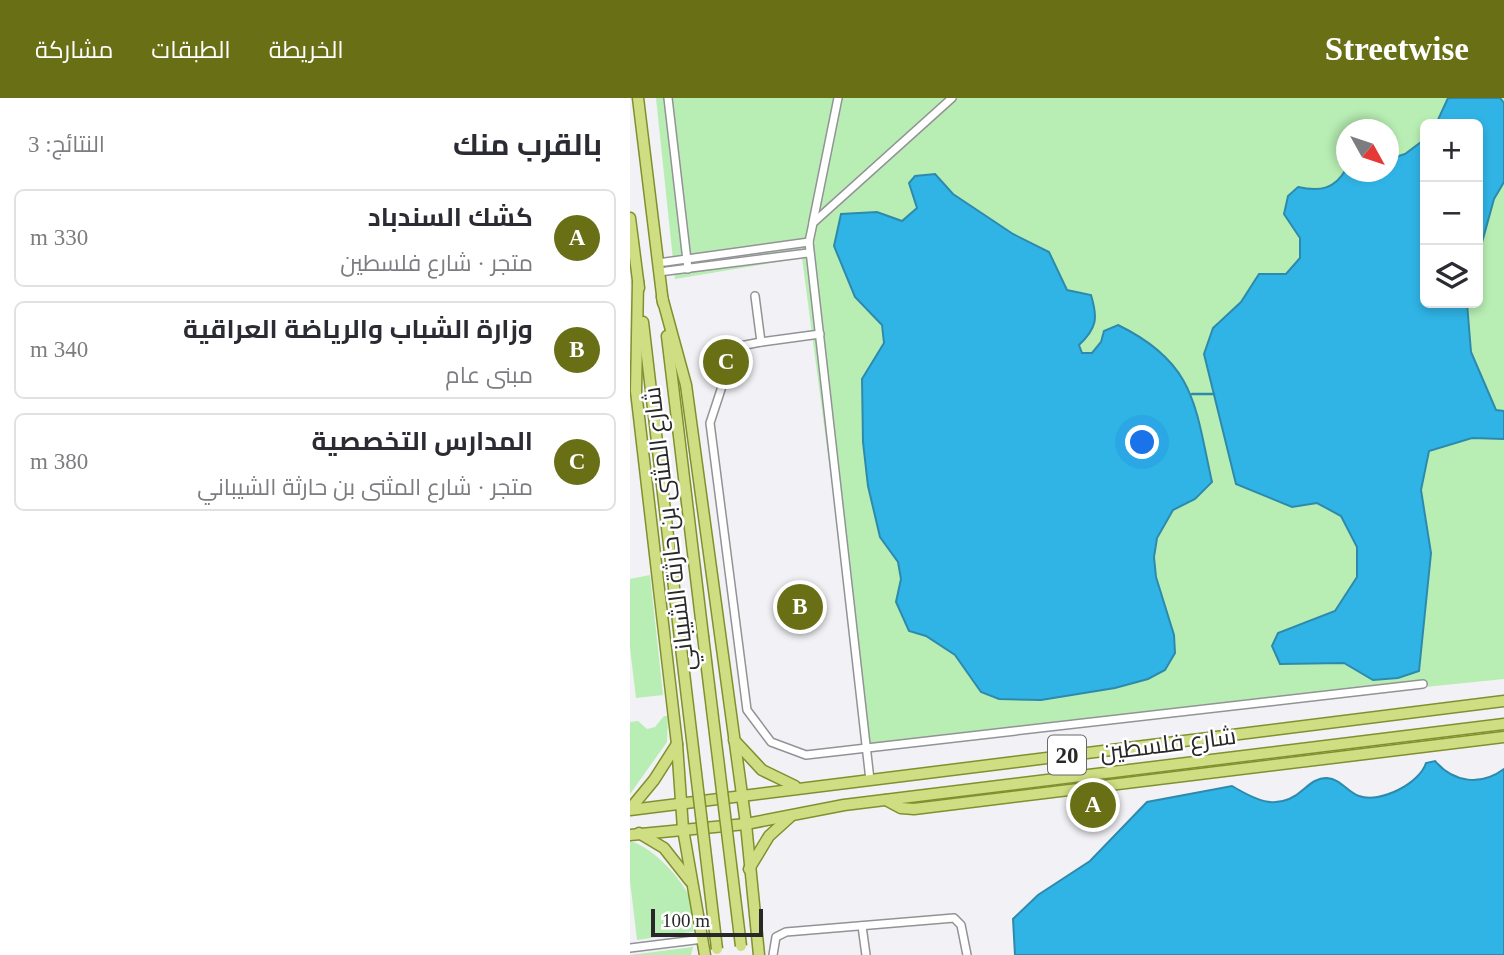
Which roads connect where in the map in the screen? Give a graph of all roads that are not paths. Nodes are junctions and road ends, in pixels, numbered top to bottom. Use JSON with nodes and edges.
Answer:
{"nodes":[{"id":1,"x":638,"y":98,"type":"edge"},
{"id":2,"x":668,"y":98,"type":"edge"},
{"id":3,"x":838,"y":98,"type":"edge"},
{"id":4,"x":952,"y":98,"type":"edge"},
{"id":5,"x":630,"y":218,"type":"edge"},
{"id":6,"x":813,"y":223,"type":"junction"},
{"id":7,"x":809,"y":242,"type":"junction"},
{"id":8,"x":808,"y":253,"type":"junction"},
{"id":9,"x":687,"y":259,"type":"junction"},
{"id":10,"x":659,"y":268,"type":"junction"},
{"id":11,"x":688,"y":269,"type":"junction"},
{"id":12,"x":638,"y":282,"type":"junction"},
{"id":13,"x":755,"y":296,"type":"dead end"},
{"id":14,"x":662,"y":297,"type":"junction"},
{"id":15,"x":820,"y":334,"type":"junction"},
{"id":16,"x":761,"y":342,"type":"junction"},
{"id":17,"x":1423,"y":684,"type":"dead end"},
{"id":18,"x":1504,"y":701,"type":"edge"},
{"id":19,"x":1365,"y":718,"type":"junction"},
{"id":20,"x":1504,"y":724,"type":"edge"},
{"id":21,"x":1504,"y":737,"type":"edge"},
{"id":22,"x":733,"y":738,"type":"junction"},
{"id":23,"x":1367,"y":741,"type":"junction"},
{"id":24,"x":677,"y":744,"type":"junction"},
{"id":25,"x":864,"y":747,"type":"junction"},
{"id":26,"x":1112,"y":772,"type":"junction"},
{"id":27,"x":870,"y":780,"type":"junction"},
{"id":28,"x":842,"y":783,"type":"junction"},
{"id":29,"x":801,"y":788,"type":"junction"},
{"id":30,"x":1091,"y":788,"type":"junction"},
{"id":31,"x":742,"y":796,"type":"junction"},
{"id":32,"x":886,"y":800,"type":"junction"},
{"id":33,"x":681,"y":804,"type":"junction"},
{"id":34,"x":844,"y":805,"type":"junction"},
{"id":35,"x":630,"y":810,"type":"edge"},
{"id":36,"x":802,"y":813,"type":"junction"},
{"id":37,"x":746,"y":824,"type":"junction"},
{"id":38,"x":684,"y":829,"type":"junction"},
{"id":39,"x":635,"y":834,"type":"edge"},
{"id":40,"x":749,"y":869,"type":"junction"},
{"id":41,"x":692,"y":884,"type":"junction"},
{"id":42,"x":862,"y":926,"type":"junction"},
{"id":43,"x":704,"y":946,"type":"edge"},
{"id":44,"x":630,"y":948,"type":"edge"},
{"id":45,"x":741,"y":951,"type":"edge"},
{"id":46,"x":717,"y":952,"type":"edge"},
{"id":47,"x":697,"y":955,"type":"edge"},
{"id":48,"x":759,"y":955,"type":"edge"},
{"id":49,"x":773,"y":955,"type":"edge"},
{"id":50,"x":866,"y":955,"type":"edge"},
{"id":51,"x":967,"y":955,"type":"edge"}],
"edges":[{"from":1,"to":10,"type":"main road","name":"شارع المثنى بن حارثة الشيباني"},
{"from":2,"to":9,"type":"street"},
{"from":3,"to":6,"type":"street"},
{"from":4,"to":6,"type":"street"},
{"from":5,"to":12,"type":"main road","name":"شارع المثنى بن حارثة الشيباني"},
{"from":6,"to":7,"type":"street"},
{"from":7,"to":8,"type":"street"},
{"from":7,"to":9,"type":"street"},
{"from":8,"to":11,"type":"street"},
{"from":8,"to":15,"type":"street"},
{"from":9,"to":10,"type":"street"},
{"from":9,"to":11,"type":"street"},
{"from":10,"to":11,"type":"street"},
{"from":10,"to":14,"type":"main road","name":"شارع المثنى بن حارثة الشيباني"},
{"from":12,"to":24,"type":"main road"},
{"from":12,"to":46,"type":"main road","name":"شارع المثنى بن حارثة الشيباني","bridge":true},
{"from":13,"to":16,"type":"street"},
{"from":14,"to":22,"type":"main road"},
{"from":14,"to":45,"type":"main road","name":"شارع المثنى بن حارثة الشيباني","bridge":true},
{"from":15,"to":16,"type":"street"},
{"from":15,"to":25,"type":"street"},
{"from":16,"to":25,"type":"street"},
{"from":17,"to":25,"type":"street"},
{"from":18,"to":19,"type":"main road","name":"شارع فلسطين","number":"20"},
{"from":19,"to":23,"type":"main road"},
{"from":19,"to":27,"type":"main road","name":"شارع فلسطين","number":"20"},
{"from":20,"to":23,"type":"main road","name":"شارع فلسطين","number":"20"},
{"from":21,"to":30,"type":"main road"},
{"from":22,"to":29,"type":"main road"},
{"from":22,"to":31,"type":"main road"},
{"from":23,"to":26,"type":"main road","name":"شارع فلسطين","number":"20"},
{"from":24,"to":33,"type":"main road"},
{"from":24,"to":35,"type":"main road"},
{"from":25,"to":27,"type":"street"},
{"from":26,"to":30,"type":"main road"},
{"from":26,"to":32,"type":"main road","name":"شارع فلسطين","number":"20"},
{"from":27,"to":28,"type":"main road","name":"شارع فلسطين","number":"20"},
{"from":28,"to":29,"type":"main road","name":"شارع فلسطين","number":"20"},
{"from":28,"to":34,"type":"main road"},
{"from":29,"to":31,"type":"main road","name":"شارع فلسطين","number":"20"},
{"from":30,"to":32,"type":"main road"},
{"from":31,"to":33,"type":"main road","name":"شارع فلسطين","number":"20"},
{"from":31,"to":37,"type":"main road"},
{"from":32,"to":34,"type":"main road","name":"شارع فلسطين","number":"20"},
{"from":33,"to":35,"type":"main road","name":"شارع فلسطين","number":"20"},
{"from":33,"to":38,"type":"main road"},
{"from":34,"to":36,"type":"main road","name":"شارع فلسطين","number":"20"},
{"from":36,"to":37,"type":"main road","name":"شارع فلسطين","number":"20"},
{"from":36,"to":40,"type":"main road"},
{"from":37,"to":38,"type":"main road","name":"شارع فلسطين","number":"20"},
{"from":37,"to":40,"type":"main road"},
{"from":38,"to":39,"type":"main road","name":"شارع فلسطين","number":"20"},
{"from":38,"to":41,"type":"main road"},
{"from":39,"to":41,"type":"main road"},
{"from":40,"to":48,"type":"main road"},
{"from":41,"to":43,"type":"main road"},
{"from":42,"to":49,"type":"street"},
{"from":42,"to":50,"type":"street"},
{"from":42,"to":51,"type":"street"},
{"from":43,"to":44,"type":"street"},
{"from":43,"to":47,"type":"street"}]}
